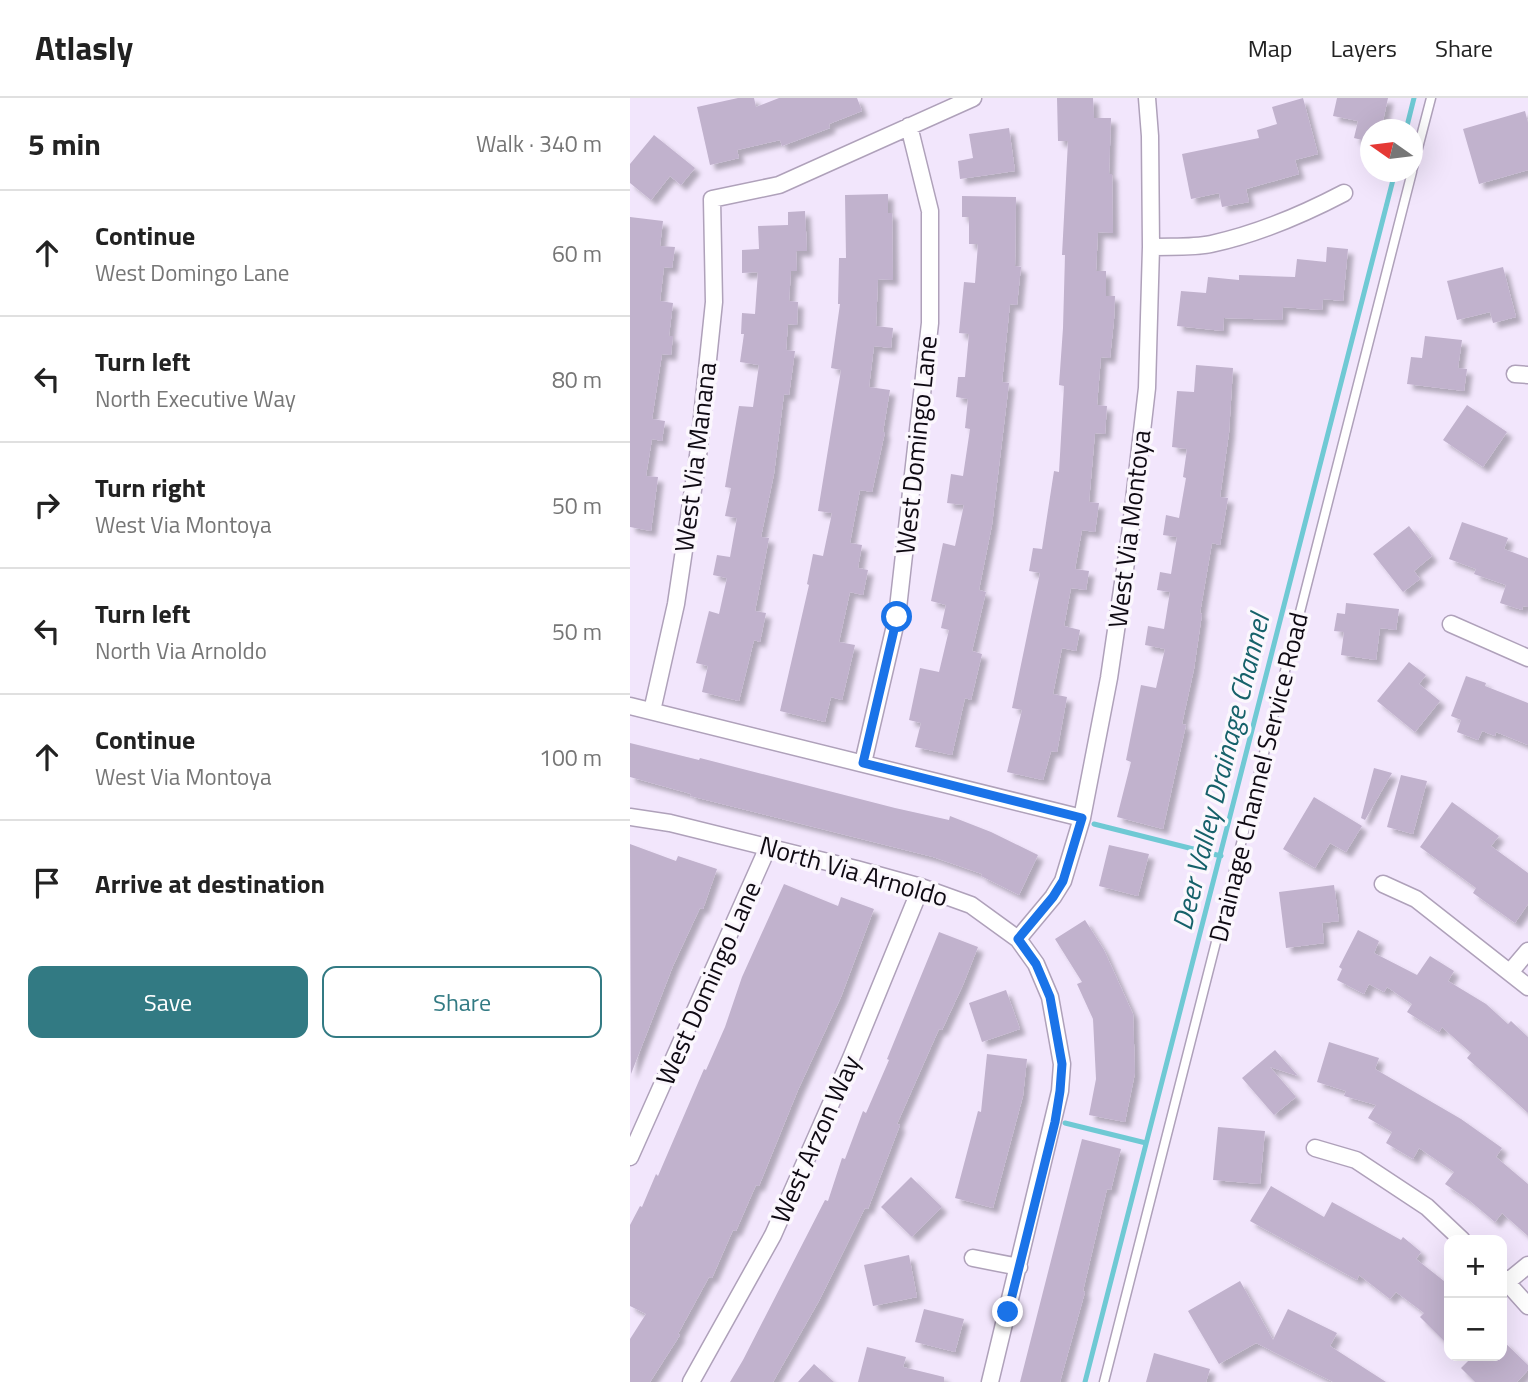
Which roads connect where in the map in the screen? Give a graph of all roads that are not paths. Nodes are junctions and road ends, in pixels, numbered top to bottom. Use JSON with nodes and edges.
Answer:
{"nodes":[{"id":1,"x":973,"y":98,"type":"edge"},
{"id":2,"x":1147,"y":98,"type":"edge"},
{"id":3,"x":1431,"y":98,"type":"edge"},
{"id":4,"x":909,"y":125,"type":"junction"},
{"id":5,"x":1423,"y":129,"type":"edge"},
{"id":6,"x":1409,"y":182,"type":"edge"},
{"id":7,"x":1343,"y":193,"type":"dead end"},
{"id":8,"x":1151,"y":247,"type":"junction"},
{"id":9,"x":1451,"y":624,"type":"dead end"},
{"id":10,"x":1528,"y":658,"type":"edge"},
{"id":11,"x":630,"y":706,"type":"edge"},
{"id":12,"x":652,"y":711,"type":"junction"},
{"id":13,"x":863,"y":763,"type":"junction"},
{"id":14,"x":630,"y":817,"type":"edge"},
{"id":15,"x":1082,"y":818,"type":"junction"},
{"id":16,"x":768,"y":847,"type":"junction"},
{"id":17,"x":1383,"y":884,"type":"dead end"},
{"id":18,"x":921,"y":887,"type":"junction"},
{"id":19,"x":1018,"y":939,"type":"junction"},
{"id":20,"x":1528,"y":951,"type":"edge"},
{"id":21,"x":1511,"y":971,"type":"junction"},
{"id":22,"x":1528,"y":987,"type":"edge"},
{"id":23,"x":1315,"y":1148,"type":"dead end"},
{"id":24,"x":630,"y":1157,"type":"edge"},
{"id":25,"x":1457,"y":1235,"type":"edge"},
{"id":26,"x":973,"y":1258,"type":"dead end"},
{"id":27,"x":1528,"y":1265,"type":"edge"},
{"id":28,"x":1019,"y":1267,"type":"junction"},
{"id":29,"x":1507,"y":1278,"type":"edge"},
{"id":30,"x":1507,"y":1283,"type":"edge"},
{"id":31,"x":1528,"y":1306,"type":"edge"},
{"id":32,"x":691,"y":1382,"type":"edge"},
{"id":33,"x":990,"y":1382,"type":"edge"},
{"id":34,"x":1104,"y":1382,"type":"edge"}],
"edges":[{"from":1,"to":4,"type":"street"},
{"from":2,"to":8,"type":"street","name":"West Via Montoya"},
{"from":3,"to":5,"type":"lane","name":"Drainage Channel Service Road"},
{"from":4,"to":12,"type":"street","name":"West Via Manana"},
{"from":4,"to":13,"type":"street","name":"West Domingo Lane"},
{"from":6,"to":34,"type":"lane","name":"Drainage Channel Service Road"},
{"from":7,"to":8,"type":"street"},
{"from":8,"to":15,"type":"street","name":"West Via Montoya"},
{"from":9,"to":10,"type":"street"},
{"from":11,"to":12,"type":"street"},
{"from":12,"to":13,"type":"street"},
{"from":13,"to":15,"type":"street"},
{"from":14,"to":16,"type":"street","name":"North Via Arnoldo"},
{"from":15,"to":19,"type":"street","name":"West Via Montoya"},
{"from":16,"to":18,"type":"street","name":"North Via Arnoldo"},
{"from":16,"to":24,"type":"street","name":"West Domingo Lane"},
{"from":17,"to":21,"type":"street"},
{"from":18,"to":19,"type":"street","name":"North Via Arnoldo"},
{"from":18,"to":32,"type":"street","name":"West Arzon Way"},
{"from":19,"to":28,"type":"street","name":"North Via Arnoldo"},
{"from":20,"to":21,"type":"street"},
{"from":21,"to":22,"type":"street"},
{"from":23,"to":25,"type":"street"},
{"from":26,"to":28,"type":"street"},
{"from":27,"to":29,"type":"street"},
{"from":28,"to":33,"type":"street"},
{"from":30,"to":31,"type":"street"}]}
